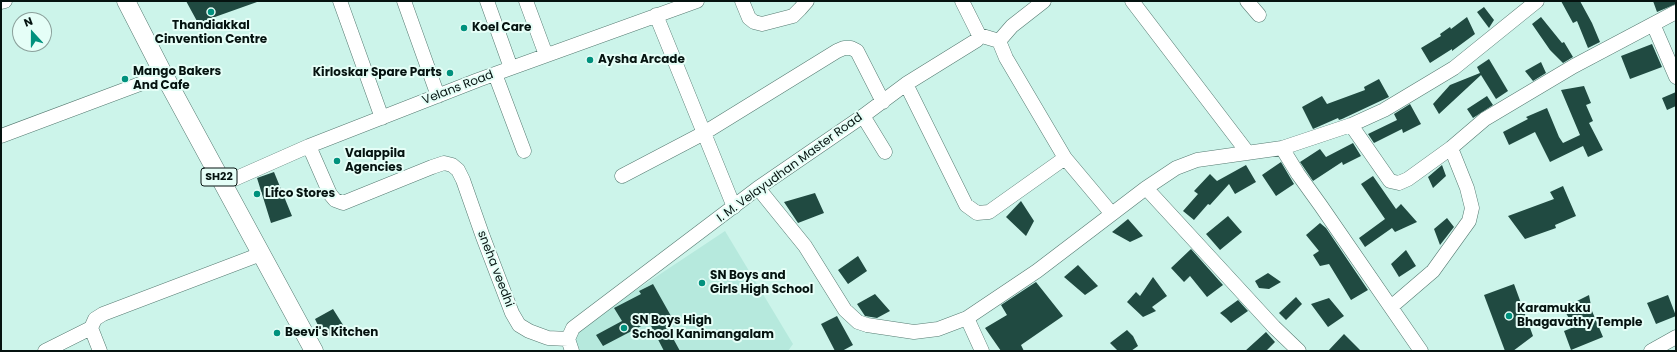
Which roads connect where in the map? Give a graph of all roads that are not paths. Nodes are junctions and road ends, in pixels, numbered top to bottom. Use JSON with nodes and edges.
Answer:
{"nodes":[{"id":1,"x":5,"y":1,"type":"edge"},
{"id":2,"x":126,"y":1,"type":"edge"},
{"id":3,"x":340,"y":1,"type":"edge"},
{"id":4,"x":404,"y":1,"type":"edge"},
{"id":5,"x":487,"y":1,"type":"edge"},
{"id":6,"x":526,"y":1,"type":"edge"},
{"id":7,"x":697,"y":1,"type":"edge"},
{"id":8,"x":742,"y":1,"type":"edge"},
{"id":9,"x":807,"y":1,"type":"edge"},
{"id":10,"x":962,"y":1,"type":"edge"},
{"id":11,"x":1044,"y":1,"type":"edge"},
{"id":12,"x":1132,"y":1,"type":"edge"},
{"id":13,"x":1247,"y":1,"type":"edge"},
{"id":14,"x":1537,"y":1,"type":"edge"},
{"id":15,"x":1,"y":2,"type":"edge"},
{"id":16,"x":1676,"y":12,"type":"edge"},
{"id":17,"x":656,"y":15,"type":"junction"},
{"id":18,"x":1259,"y":15,"type":"dead end"},
{"id":19,"x":1653,"y":24,"type":"junction"},
{"id":20,"x":979,"y":35,"type":"junction"},
{"id":21,"x":999,"y":41,"type":"junction"},
{"id":22,"x":546,"y":55,"type":"junction"},
{"id":23,"x":511,"y":68,"type":"junction"},
{"id":24,"x":495,"y":74,"type":"junction"},
{"id":25,"x":164,"y":75,"type":"junction"},
{"id":26,"x":1676,"y":77,"type":"edge"},
{"id":27,"x":906,"y":84,"type":"junction"},
{"id":28,"x":438,"y":96,"type":"junction"},
{"id":29,"x":883,"y":102,"type":"junction"},
{"id":30,"x":863,"y":116,"type":"junction"},
{"id":31,"x":382,"y":118,"type":"junction"},
{"id":32,"x":1352,"y":124,"type":"junction"},
{"id":33,"x":704,"y":133,"type":"junction"},
{"id":34,"x":1,"y":136,"type":"edge"},
{"id":35,"x":309,"y":146,"type":"junction"},
{"id":36,"x":1282,"y":148,"type":"junction"},
{"id":37,"x":1451,"y":148,"type":"junction"},
{"id":38,"x":524,"y":151,"type":"dead end"},
{"id":39,"x":885,"y":152,"type":"dead end"},
{"id":40,"x":1248,"y":153,"type":"junction"},
{"id":41,"x":1065,"y":158,"type":"junction"},
{"id":42,"x":622,"y":176,"type":"dead end"},
{"id":43,"x":223,"y":184,"type":"junction"},
{"id":44,"x":758,"y":188,"type":"junction"},
{"id":45,"x":1146,"y":188,"type":"junction"},
{"id":46,"x":734,"y":207,"type":"junction"},
{"id":47,"x":1112,"y":214,"type":"junction"},
{"id":48,"x":261,"y":254,"type":"junction"},
{"id":49,"x":1390,"y":307,"type":"junction"},
{"id":50,"x":967,"y":318,"type":"junction"},
{"id":51,"x":91,"y":328,"type":"junction"},
{"id":52,"x":1676,"y":336,"type":"edge"},
{"id":53,"x":570,"y":345,"type":"edge"},
{"id":54,"x":45,"y":351,"type":"edge"},
{"id":55,"x":100,"y":351,"type":"edge"},
{"id":56,"x":314,"y":351,"type":"edge"},
{"id":57,"x":982,"y":351,"type":"edge"},
{"id":58,"x":1299,"y":351,"type":"edge"},
{"id":59,"x":1421,"y":351,"type":"edge"},
{"id":60,"x":1651,"y":351,"type":"edge"}],
"edges":[{"from":1,"to":15,"type":"street"},
{"from":2,"to":25,"type":"main road","number":"SH22"},
{"from":3,"to":31,"type":"street"},
{"from":4,"to":28,"type":"street"},
{"from":5,"to":23,"type":"street"},
{"from":6,"to":22,"type":"street"},
{"from":7,"to":17,"type":"street","name":"Velans Road"},
{"from":8,"to":9,"type":"street"},
{"from":10,"to":20,"type":"street"},
{"from":11,"to":21,"type":"street"},
{"from":12,"to":40,"type":"street"},
{"from":13,"to":18,"type":"street"},
{"from":14,"to":32,"type":"street"},
{"from":16,"to":19,"type":"street"},
{"from":17,"to":22,"type":"street","name":"Velans Road"},
{"from":17,"to":33,"type":"street"},
{"from":19,"to":26,"type":"street"},
{"from":19,"to":37,"type":"street"},
{"from":20,"to":21,"type":"street"},
{"from":20,"to":27,"type":"street","name":"I. M. Velayudhan Master Road"},
{"from":21,"to":41,"type":"street"},
{"from":22,"to":23,"type":"street","name":"Velans Road"},
{"from":23,"to":24,"type":"street","name":"Velans Road"},
{"from":24,"to":28,"type":"street","name":"Velans Road"},
{"from":24,"to":38,"type":"street"},
{"from":25,"to":34,"type":"street"},
{"from":25,"to":43,"type":"main road","number":"SH22"},
{"from":27,"to":29,"type":"street","name":"I. M. Velayudhan Master Road"},
{"from":27,"to":41,"type":"street"},
{"from":28,"to":31,"type":"street","name":"Velans Road"},
{"from":29,"to":30,"type":"street","name":"I. M. Velayudhan Master Road"},
{"from":29,"to":33,"type":"street"},
{"from":30,"to":39,"type":"street"},
{"from":30,"to":44,"type":"street","name":"I. M. Velayudhan Master Road"},
{"from":31,"to":35,"type":"street","name":"Velans Road"},
{"from":32,"to":36,"type":"street"},
{"from":32,"to":37,"type":"street"},
{"from":33,"to":42,"type":"street"},
{"from":33,"to":46,"type":"street"},
{"from":35,"to":43,"type":"street","name":"Velans Road"},
{"from":35,"to":53,"type":"street","name":"sneha veedhi"},
{"from":36,"to":40,"type":"street"},
{"from":36,"to":49,"type":"street"},
{"from":37,"to":49,"type":"street"},
{"from":40,"to":45,"type":"street"},
{"from":41,"to":47,"type":"street"},
{"from":43,"to":48,"type":"main road","number":"SH22"},
{"from":44,"to":46,"type":"street","name":"I. M. Velayudhan Master Road"},
{"from":44,"to":50,"type":"street"},
{"from":45,"to":47,"type":"street"},
{"from":45,"to":58,"type":"street"},
{"from":46,"to":53,"type":"street","name":"I. M. Velayudhan Master Road"},
{"from":47,"to":50,"type":"street"},
{"from":48,"to":51,"type":"street"},
{"from":48,"to":56,"type":"main road","number":"SH22"},
{"from":49,"to":59,"type":"street"},
{"from":50,"to":57,"type":"street"},
{"from":51,"to":54,"type":"street"},
{"from":51,"to":55,"type":"street"},
{"from":52,"to":60,"type":"street"}]}
